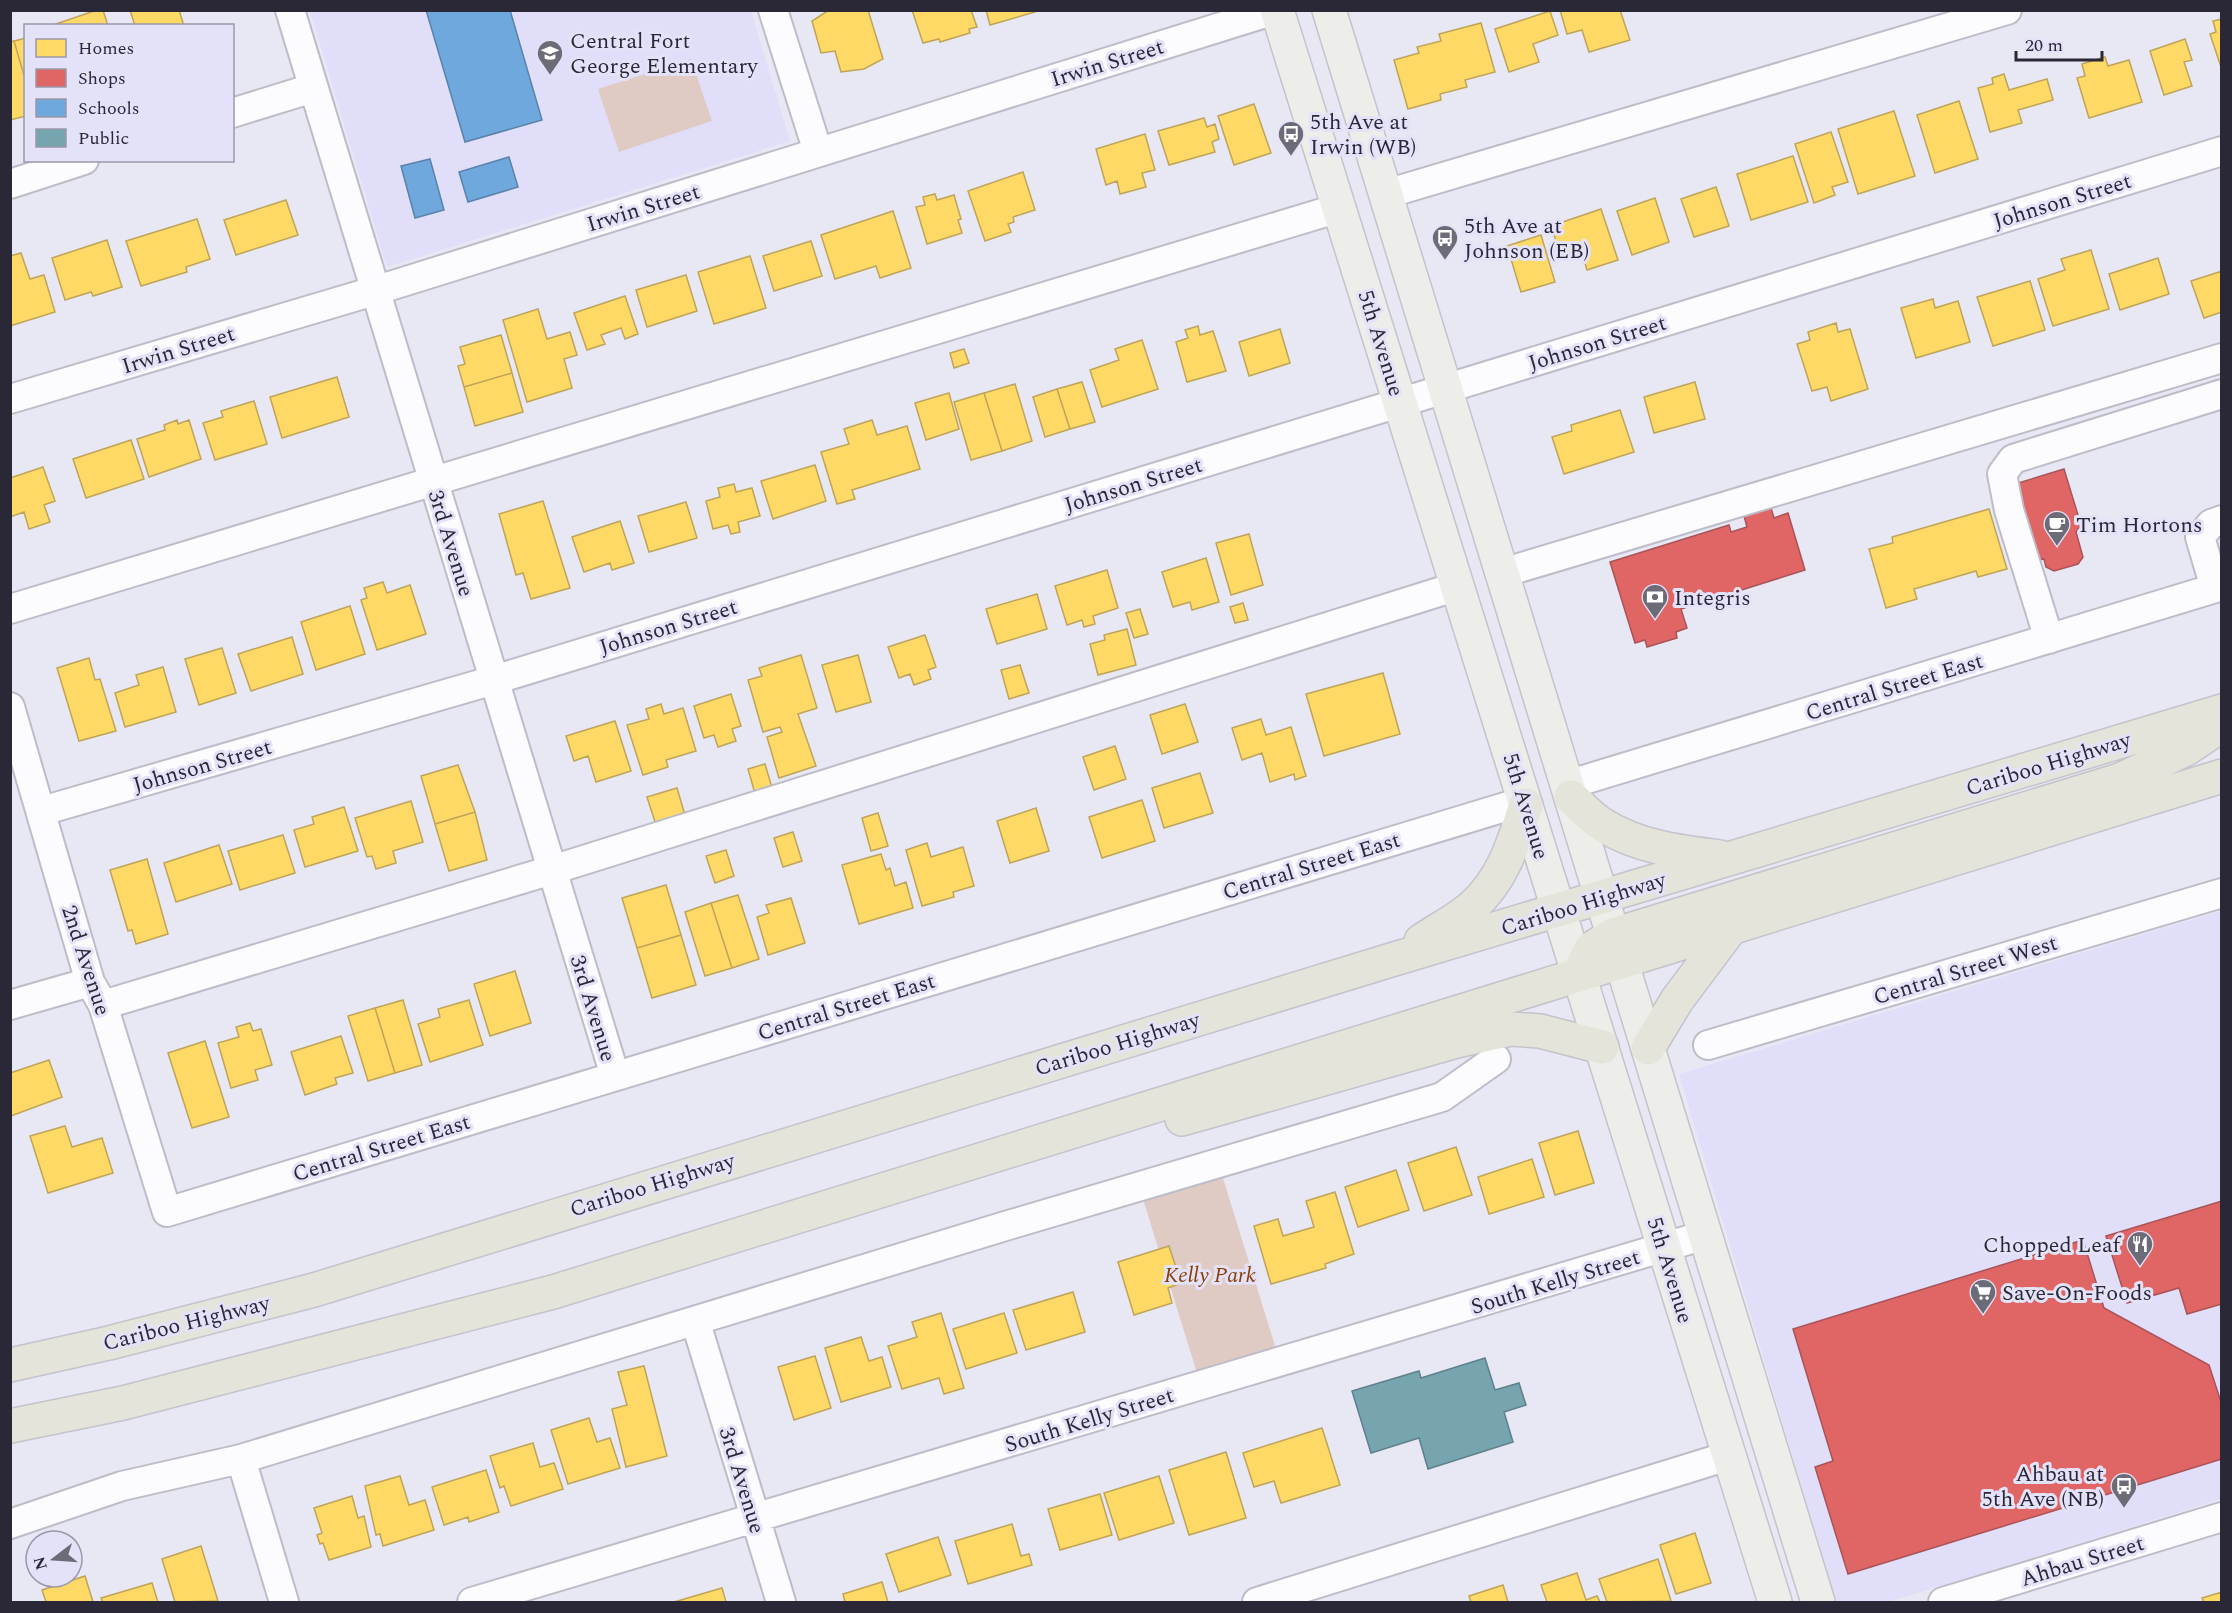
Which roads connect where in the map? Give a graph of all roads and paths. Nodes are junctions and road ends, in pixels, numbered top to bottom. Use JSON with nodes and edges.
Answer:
{"nodes":[{"id":1,"x":290,"y":10,"type":"edge"},
{"id":2,"x":773,"y":10,"type":"edge"},
{"id":3,"x":1276,"y":10,"type":"edge"},
{"id":4,"x":1329,"y":10,"type":"edge"},
{"id":5,"x":2007,"y":10,"type":"edge"},
{"id":6,"x":314,"y":87,"type":"junction"},
{"id":7,"x":234,"y":112,"type":"edge"},
{"id":8,"x":2222,"y":151,"type":"edge"},
{"id":9,"x":819,"y":152,"type":"junction"},
{"id":10,"x":78,"y":162,"type":"edge"},
{"id":11,"x":10,"y":184,"type":"edge"},
{"id":12,"x":1386,"y":194,"type":"junction"},
{"id":13,"x":1339,"y":208,"type":"junction"},
{"id":14,"x":374,"y":291,"type":"junction"},
{"id":15,"x":2222,"y":358,"type":"edge"},
{"id":16,"x":1446,"y":388,"type":"junction"},
{"id":17,"x":2222,"y":394,"type":"edge"},
{"id":18,"x":10,"y":399,"type":"edge"},
{"id":19,"x":1400,"y":402,"type":"junction"},
{"id":20,"x":433,"y":482,"type":"junction"},
{"id":21,"x":2222,"y":520,"type":"edge"},
{"id":22,"x":1502,"y":573,"type":"junction"},
{"id":23,"x":1458,"y":586,"type":"junction"},
{"id":24,"x":2218,"y":587,"type":"edge"},
{"id":25,"x":10,"y":609,"type":"edge"},
{"id":26,"x":2049,"y":639,"type":"junction"},
{"id":27,"x":494,"y":680,"type":"junction"},
{"id":28,"x":10,"y":707,"type":"edge"},
{"id":29,"x":2222,"y":711,"type":"edge"},
{"id":30,"x":2222,"y":724,"type":"edge"},
{"id":31,"x":2222,"y":776,"type":"edge"},
{"id":32,"x":1569,"y":791,"type":"junction"},
{"id":33,"x":2222,"y":794,"type":"edge"},
{"id":34,"x":2153,"y":797,"type":"junction"},
{"id":35,"x":1526,"y":803,"type":"junction"},
{"id":36,"x":42,"y":811,"type":"junction"},
{"id":37,"x":1731,"y":859,"type":"junction"},
{"id":38,"x":552,"y":870,"type":"junction"},
{"id":39,"x":2222,"y":892,"type":"edge"},
{"id":40,"x":1601,"y":898,"type":"junction"},
{"id":41,"x":1559,"y":910,"type":"junction"},
{"id":42,"x":1731,"y":928,"type":"junction"},
{"id":43,"x":1618,"y":948,"type":"junction"},
{"id":44,"x":1391,"y":960,"type":"junction"},
{"id":45,"x":1579,"y":974,"type":"junction"},
{"id":46,"x":96,"y":994,"type":"junction"},
{"id":47,"x":10,"y":1005,"type":"edge"},
{"id":48,"x":1708,"y":1045,"type":"dead end"},
{"id":49,"x":1602,"y":1047,"type":"junction"},
{"id":50,"x":1648,"y":1048,"type":"junction"},
{"id":51,"x":1496,"y":1059,"type":"dead end"},
{"id":52,"x":615,"y":1076,"type":"junction"},
{"id":53,"x":994,"y":1155,"type":"junction"},
{"id":54,"x":167,"y":1212,"type":"joint"},
{"id":55,"x":1706,"y":1235,"type":"junction"},
{"id":56,"x":1665,"y":1248,"type":"junction"},
{"id":57,"x":696,"y":1323,"type":"junction"},
{"id":58,"x":10,"y":1365,"type":"edge"},
{"id":59,"x":10,"y":1426,"type":"edge"},
{"id":60,"x":1728,"y":1456,"type":"junction"},
{"id":61,"x":241,"y":1459,"type":"junction"},
{"id":62,"x":2222,"y":1517,"type":"edge"},
{"id":63,"x":754,"y":1519,"type":"junction"},
{"id":64,"x":10,"y":1524,"type":"edge"},
{"id":65,"x":284,"y":1602,"type":"edge"},
{"id":66,"x":472,"y":1602,"type":"edge"},
{"id":67,"x":781,"y":1602,"type":"edge"},
{"id":68,"x":1257,"y":1602,"type":"edge"},
{"id":69,"x":1775,"y":1602,"type":"edge"},
{"id":70,"x":1818,"y":1602,"type":"edge"},
{"id":71,"x":1943,"y":1602,"type":"edge"}],
"edges":[{"from":1,"to":6,"type":"street","name":"3rd Avenue"},
{"from":2,"to":9,"type":"street"},
{"from":3,"to":9,"type":"street","name":"Irwin Street"},
{"from":3,"to":13,"type":"main road","name":"5th Avenue"},
{"from":4,"to":12,"type":"main road","name":"5th Avenue"},
{"from":5,"to":12,"type":"street"},
{"from":6,"to":7,"type":"street"},
{"from":6,"to":14,"type":"street","name":"3rd Avenue"},
{"from":8,"to":16,"type":"street","name":"Johnson Street"},
{"from":9,"to":14,"type":"street","name":"Irwin Street"},
{"from":10,"to":11,"type":"street"},
{"from":12,"to":16,"type":"main road","name":"5th Avenue"},
{"from":13,"to":19,"type":"main road","name":"5th Avenue"},
{"from":13,"to":20,"type":"street"},
{"from":14,"to":18,"type":"street","name":"Irwin Street"},
{"from":14,"to":20,"type":"street","name":"3rd Avenue"},
{"from":15,"to":22,"type":"street"},
{"from":16,"to":19,"type":"street","name":"Johnson Street"},
{"from":16,"to":22,"type":"main road","name":"5th Avenue"},
{"from":17,"to":26,"type":"street"},
{"from":19,"to":23,"type":"main road","name":"5th Avenue"},
{"from":19,"to":27,"type":"street","name":"Johnson Street"},
{"from":20,"to":25,"type":"street"},
{"from":20,"to":27,"type":"street","name":"3rd Avenue"},
{"from":21,"to":24,"type":"street"},
{"from":22,"to":32,"type":"main road","name":"5th Avenue"},
{"from":23,"to":35,"type":"main road","name":"5th Avenue"},
{"from":23,"to":38,"type":"street"},
{"from":24,"to":26,"type":"street","name":"Central Street East"},
{"from":26,"to":32,"type":"street","name":"Central Street East"},
{"from":27,"to":36,"type":"street","name":"Johnson Street"},
{"from":27,"to":38,"type":"street","name":"3rd Avenue"},
{"from":28,"to":36,"type":"street","name":"2nd Avenue"},
{"from":29,"to":37,"type":"highway","name":"Cariboo Highway"},
{"from":30,"to":43,"type":"highway"},
{"from":31,"to":34,"type":"highway"},
{"from":32,"to":37,"type":"highway"},
{"from":32,"to":40,"type":"main road","name":"5th Avenue"},
{"from":33,"to":34,"type":"highway"},
{"from":34,"to":42,"type":"highway"},
{"from":35,"to":41,"type":"main road","name":"5th Avenue"},
{"from":35,"to":44,"type":"highway"},
{"from":35,"to":52,"type":"street","name":"Central Street East"},
{"from":36,"to":46,"type":"street","name":"2nd Avenue"},
{"from":37,"to":40,"type":"highway","name":"Cariboo Highway"},
{"from":38,"to":46,"type":"street"},
{"from":38,"to":52,"type":"street","name":"3rd Avenue"},
{"from":39,"to":48,"type":"street","name":"Central Street West"},
{"from":40,"to":41,"type":"highway","name":"Cariboo Highway"},
{"from":40,"to":43,"type":"main road","name":"5th Avenue"},
{"from":41,"to":44,"type":"highway","name":"Cariboo Highway"},
{"from":41,"to":45,"type":"main road","name":"5th Avenue"},
{"from":42,"to":43,"type":"highway"},
{"from":42,"to":50,"type":"highway"},
{"from":43,"to":45,"type":"highway"},
{"from":43,"to":50,"type":"main road","name":"5th Avenue"},
{"from":44,"to":58,"type":"highway","name":"Cariboo Highway"},
{"from":45,"to":49,"type":"main road","name":"5th Avenue"},
{"from":45,"to":53,"type":"highway"},
{"from":46,"to":47,"type":"street"},
{"from":46,"to":54,"type":"street","name":"2nd Avenue"},
{"from":49,"to":53,"type":"highway"},
{"from":49,"to":56,"type":"main road","name":"5th Avenue"},
{"from":50,"to":55,"type":"main road","name":"5th Avenue"},
{"from":51,"to":57,"type":"street"},
{"from":52,"to":54,"type":"street","name":"Central Street East"},
{"from":53,"to":59,"type":"highway"},
{"from":55,"to":56,"type":"street","name":"South Kelly Street"},
{"from":55,"to":70,"type":"main road","name":"5th Avenue"},
{"from":56,"to":60,"type":"main road","name":"5th Avenue"},
{"from":56,"to":63,"type":"street","name":"South Kelly Street"},
{"from":57,"to":61,"type":"street"},
{"from":57,"to":63,"type":"street","name":"3rd Avenue"},
{"from":60,"to":68,"type":"street"},
{"from":60,"to":69,"type":"main road","name":"5th Avenue"},
{"from":61,"to":64,"type":"street"},
{"from":61,"to":65,"type":"street"},
{"from":62,"to":71,"type":"street","name":"Ahbau Street"},
{"from":63,"to":66,"type":"street","name":"South Kelly Street"},
{"from":63,"to":67,"type":"street","name":"3rd Avenue"}]}
